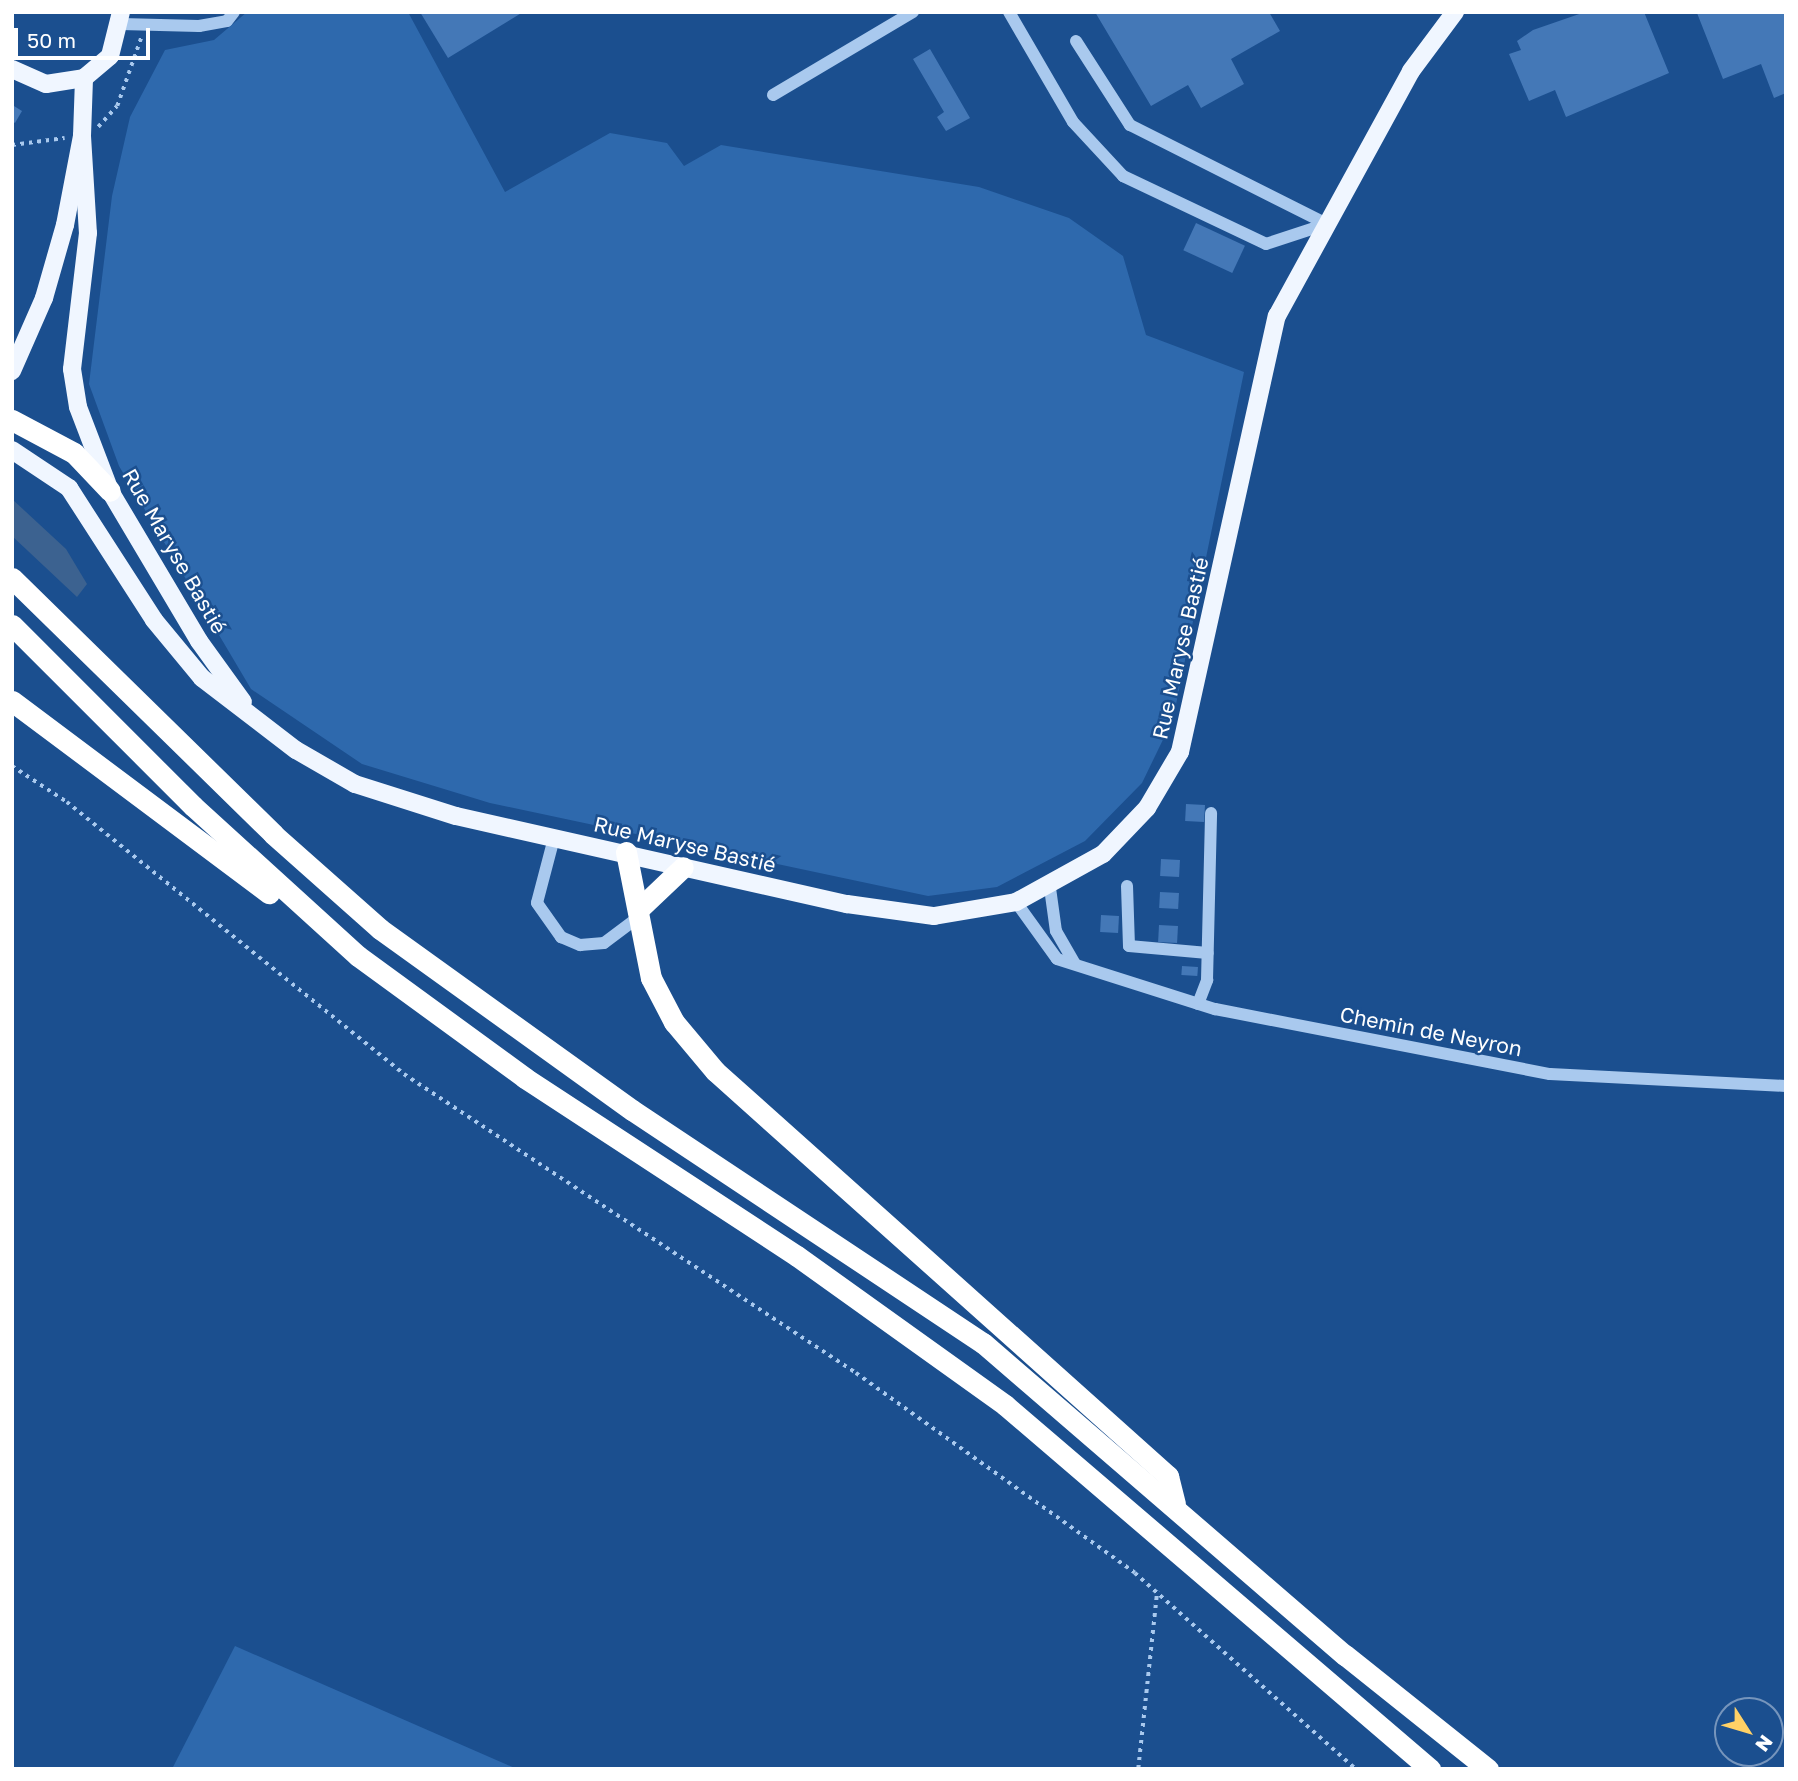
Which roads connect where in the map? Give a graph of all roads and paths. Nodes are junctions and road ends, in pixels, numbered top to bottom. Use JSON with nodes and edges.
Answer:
{"nodes":[{"id":1,"x":234,"y":12,"type":"edge"},
{"id":2,"x":914,"y":12,"type":"edge"},
{"id":3,"x":1009,"y":12,"type":"edge"},
{"id":4,"x":1455,"y":12,"type":"edge"},
{"id":5,"x":121,"y":18,"type":"edge"},
{"id":6,"x":145,"y":26,"type":"junction"},
{"id":7,"x":1076,"y":41,"type":"dead end"},
{"id":8,"x":12,"y":69,"type":"edge"},
{"id":9,"x":84,"y":78,"type":"junction"},
{"id":10,"x":773,"y":95,"type":"dead end"},
{"id":11,"x":82,"y":136,"type":"junction"},
{"id":12,"x":12,"y":145,"type":"edge"},
{"id":13,"x":1328,"y":224,"type":"junction"},
{"id":14,"x":12,"y":372,"type":"edge"},
{"id":15,"x":12,"y":420,"type":"edge"},
{"id":16,"x":12,"y":450,"type":"edge"},
{"id":17,"x":110,"y":491,"type":"junction"},
{"id":18,"x":12,"y":578,"type":"edge"},
{"id":19,"x":12,"y":625,"type":"edge"},
{"id":20,"x":12,"y":701,"type":"edge"},
{"id":21,"x":262,"y":725,"type":"junction"},
{"id":22,"x":12,"y":766,"type":"edge"},
{"id":23,"x":1211,"y":814,"type":"dead end"},
{"id":24,"x":554,"y":838,"type":"junction"},
{"id":25,"x":626,"y":852,"type":"junction"},
{"id":26,"x":683,"y":867,"type":"junction"},
{"id":27,"x":1127,"y":886,"type":"dead end"},
{"id":28,"x":1050,"y":888,"type":"junction"},
{"id":29,"x":1016,"y":902,"type":"junction"},
{"id":30,"x":640,"y":912,"type":"junction"},
{"id":31,"x":1208,"y":953,"type":"junction"},
{"id":32,"x":358,"y":956,"type":"junction"},
{"id":33,"x":1077,"y":967,"type":"junction"},
{"id":34,"x":1198,"y":1004,"type":"junction"},
{"id":35,"x":1786,"y":1086,"type":"edge"},
{"id":36,"x":1175,"y":1505,"type":"junction"},
{"id":37,"x":1157,"y":1591,"type":"junction"},
{"id":38,"x":1138,"y":1769,"type":"edge"},
{"id":39,"x":1356,"y":1769,"type":"edge"},
{"id":40,"x":1430,"y":1769,"type":"edge"},
{"id":41,"x":1488,"y":1769,"type":"edge"}],
"edges":[{"from":1,"to":6,"type":"street"},
{"from":2,"to":10,"type":"street"},
{"from":3,"to":13,"type":"street"},
{"from":4,"to":13,"type":"main road","name":"Rue Maryse Bastié"},
{"from":5,"to":6,"type":"street"},
{"from":5,"to":9,"type":"main road"},
{"from":6,"to":11,"type":"path"},
{"from":7,"to":13,"type":"street"},
{"from":8,"to":9,"type":"main road"},
{"from":9,"to":11,"type":"main road"},
{"from":11,"to":12,"type":"path"},
{"from":11,"to":14,"type":"main road"},
{"from":11,"to":17,"type":"main road","name":"Rue Maryse Bastié"},
{"from":13,"to":28,"type":"main road","name":"Rue Maryse Bastié"},
{"from":15,"to":17,"type":"highway"},
{"from":16,"to":21,"type":"main road","name":"Rue Maryse Bastié"},
{"from":17,"to":21,"type":"main road","name":"Rue Maryse Bastié"},
{"from":18,"to":36,"type":"highway"},
{"from":19,"to":32,"type":"highway"},
{"from":20,"to":32,"type":"highway"},
{"from":21,"to":24,"type":"main road","name":"Rue Maryse Bastié"},
{"from":22,"to":37,"type":"path"},
{"from":23,"to":31,"type":"street"},
{"from":24,"to":25,"type":"main road","name":"Rue Maryse Bastié"},
{"from":24,"to":30,"type":"street"},
{"from":25,"to":26,"type":"main road","name":"Rue Maryse Bastié"},
{"from":25,"to":30,"type":"highway"},
{"from":26,"to":29,"type":"main road","name":"Rue Maryse Bastié"},
{"from":26,"to":30,"type":"highway"},
{"from":27,"to":31,"type":"street"},
{"from":28,"to":29,"type":"main road","name":"Rue Maryse Bastié"},
{"from":28,"to":33,"type":"street"},
{"from":29,"to":33,"type":"street","name":"Chemin de Neyron"},
{"from":30,"to":36,"type":"highway"},
{"from":31,"to":34,"type":"street"},
{"from":32,"to":40,"type":"highway"},
{"from":33,"to":34,"type":"street","name":"Chemin de Neyron"},
{"from":34,"to":35,"type":"street","name":"Chemin de Neyron"},
{"from":36,"to":41,"type":"highway"},
{"from":37,"to":38,"type":"path"},
{"from":37,"to":39,"type":"path"}]}
